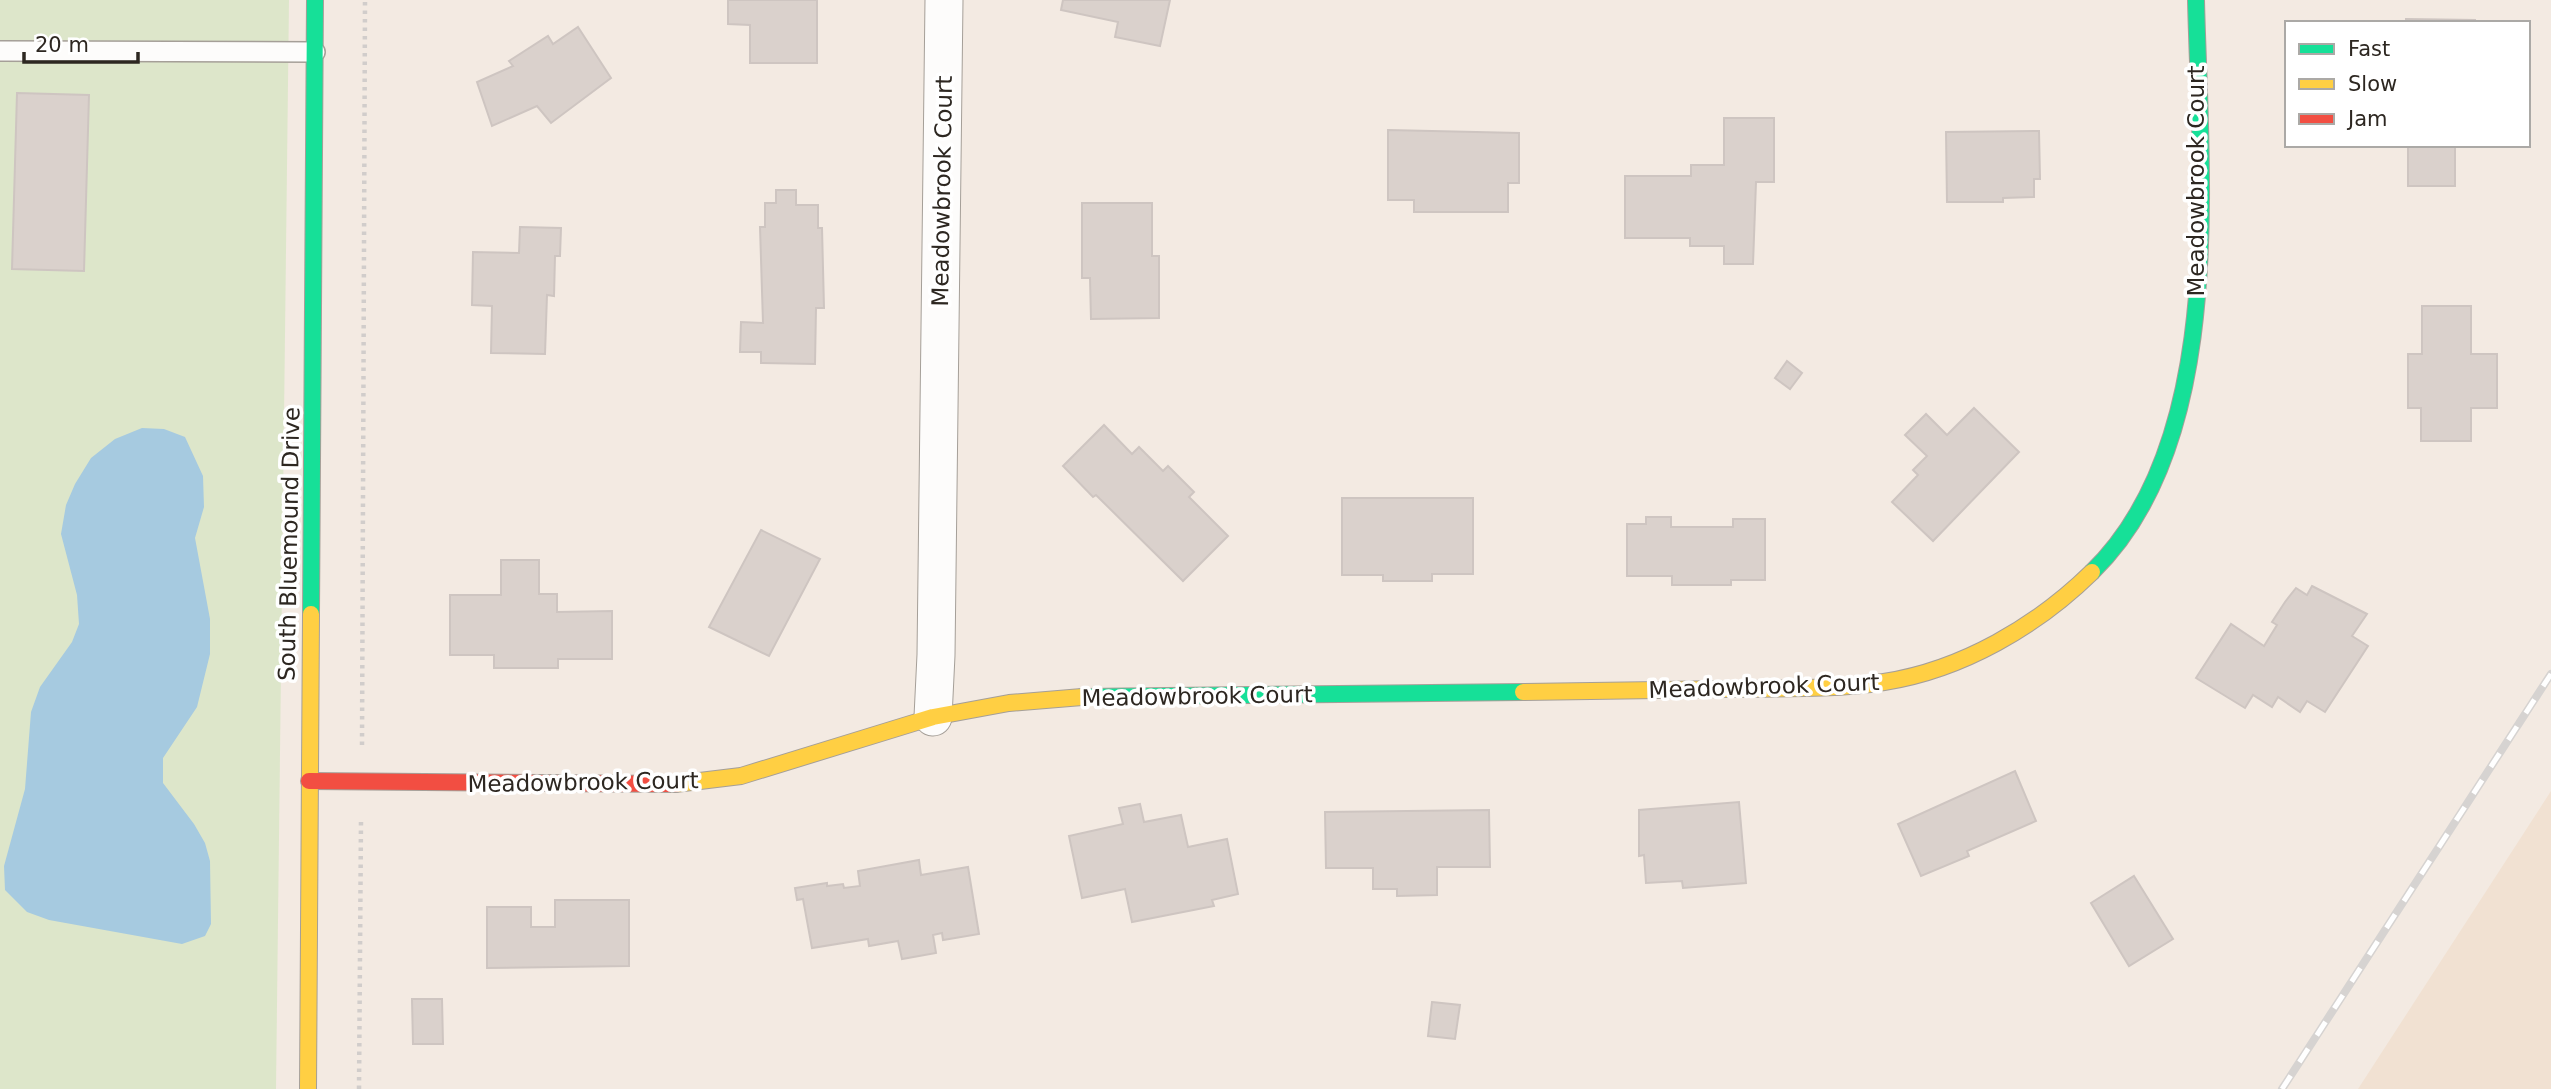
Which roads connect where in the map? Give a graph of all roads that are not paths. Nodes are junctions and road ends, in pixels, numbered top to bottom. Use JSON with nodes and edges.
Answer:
{"nodes":[{"id":1,"x":315,"y":0,"type":"edge"},
{"id":2,"x":944,"y":0,"type":"edge"},
{"id":3,"x":2196,"y":0,"type":"edge"},
{"id":4,"x":0,"y":51,"type":"edge"},
{"id":5,"x":315,"y":52,"type":"junction"},
{"id":6,"x":933,"y":717,"type":"junction"},
{"id":7,"x":309,"y":781,"type":"junction"},
{"id":8,"x":308,"y":1089,"type":"edge"}],
"edges":[{"from":1,"to":5,"type":"street","name":"South Bluemound Drive"},
{"from":2,"to":6,"type":"street","name":"Meadowbrook Court"},
{"from":3,"to":6,"type":"street","name":"Meadowbrook Court"},
{"from":4,"to":5,"type":"lane"},
{"from":5,"to":7,"type":"street","name":"South Bluemound Drive"},
{"from":6,"to":7,"type":"street","name":"Meadowbrook Court"},
{"from":7,"to":8,"type":"street","name":"South Bluemound Drive"}]}
